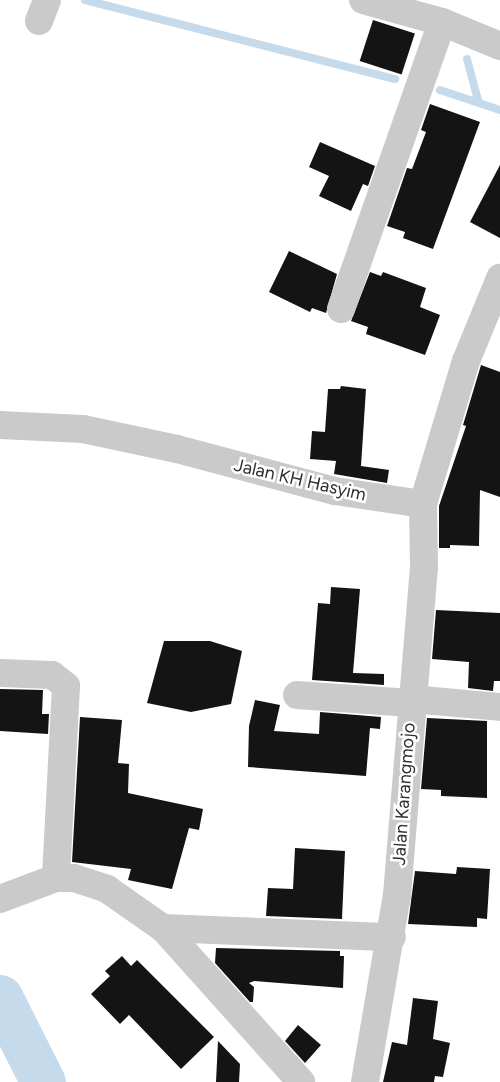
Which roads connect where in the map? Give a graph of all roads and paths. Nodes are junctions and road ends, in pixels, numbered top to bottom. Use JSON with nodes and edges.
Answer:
{"nodes":[{"id":1,"x":363,"y":0,"type":"edge"},
{"id":2,"x":442,"y":22,"type":"junction"},
{"id":3,"x":500,"y":46,"type":"edge"},
{"id":4,"x":500,"y":278,"type":"edge"},
{"id":5,"x":341,"y":309,"type":"dead end"},
{"id":6,"x":494,"y":312,"type":"edge"},
{"id":7,"x":0,"y":425,"type":"edge"},
{"id":8,"x":423,"y":504,"type":"junction"},
{"id":9,"x":0,"y":673,"type":"edge"},
{"id":10,"x":297,"y":695,"type":"dead end"},
{"id":11,"x":411,"y":701,"type":"junction"},
{"id":12,"x":500,"y":706,"type":"edge"},
{"id":13,"x":56,"y":878,"type":"junction"},
{"id":14,"x":0,"y":899,"type":"edge"},
{"id":15,"x":163,"y":928,"type":"junction"},
{"id":16,"x":392,"y":937,"type":"junction"},
{"id":17,"x":301,"y":1082,"type":"edge"},
{"id":18,"x":365,"y":1082,"type":"edge"}],
"edges":[{"from":1,"to":2,"type":"street"},
{"from":2,"to":3,"type":"street"},
{"from":2,"to":5,"type":"street"},
{"from":4,"to":6,"type":"street"},
{"from":6,"to":8,"type":"street"},
{"from":7,"to":8,"type":"street","name":"Jalan KH Hasyim"},
{"from":8,"to":11,"type":"street","name":"Jalan Karangmojo"},
{"from":9,"to":13,"type":"street"},
{"from":10,"to":11,"type":"street"},
{"from":11,"to":12,"type":"street"},
{"from":11,"to":16,"type":"street","name":"Jalan Karangmojo"},
{"from":13,"to":14,"type":"street"},
{"from":13,"to":15,"type":"street"},
{"from":15,"to":16,"type":"street"},
{"from":15,"to":17,"type":"street"},
{"from":16,"to":18,"type":"street","name":"Jalan Karangmojo"}]}
